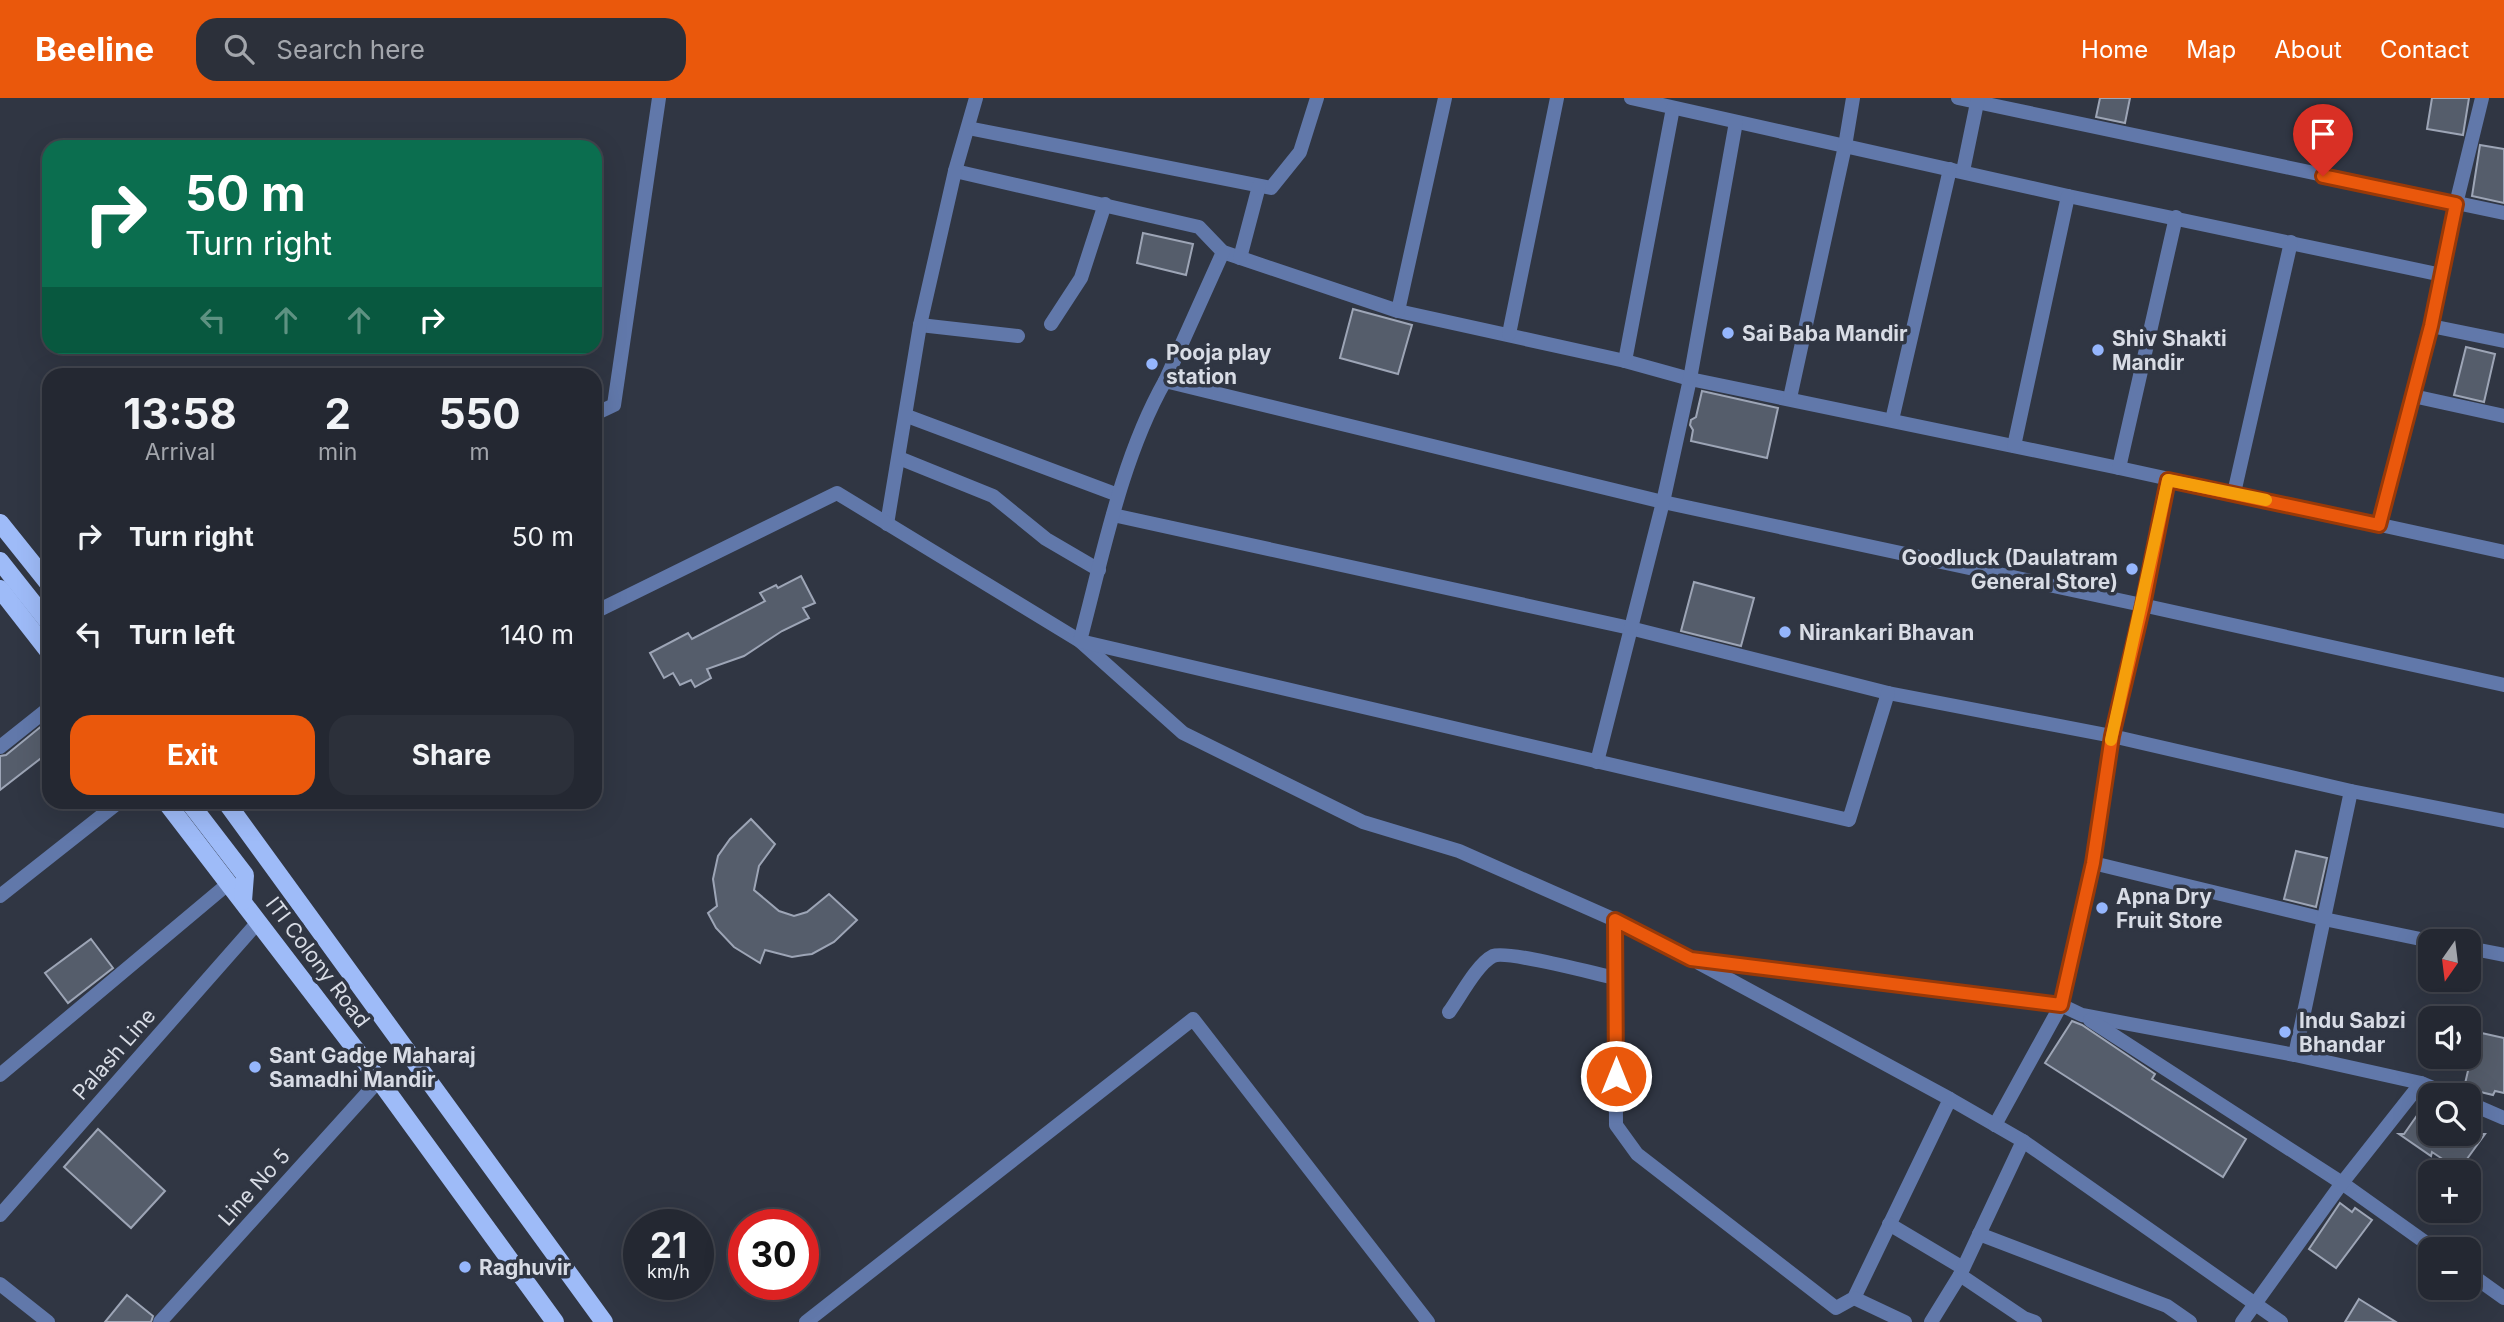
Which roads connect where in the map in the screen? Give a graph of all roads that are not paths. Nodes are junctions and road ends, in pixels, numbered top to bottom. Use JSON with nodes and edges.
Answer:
{"nodes":[{"id":1,"x":660,"y":98,"type":"edge"},
{"id":2,"x":976,"y":98,"type":"edge"},
{"id":3,"x":1317,"y":98,"type":"edge"},
{"id":4,"x":1445,"y":98,"type":"edge"},
{"id":5,"x":1557,"y":98,"type":"edge"},
{"id":6,"x":1631,"y":98,"type":"edge"},
{"id":7,"x":1853,"y":98,"type":"edge"},
{"id":8,"x":1958,"y":98,"type":"edge"},
{"id":9,"x":2482,"y":98,"type":"edge"},
{"id":10,"x":1978,"y":100,"type":"edge"},
{"id":11,"x":1673,"y":108,"type":"junction"},
{"id":12,"x":1736,"y":122,"type":"junction"},
{"id":13,"x":968,"y":128,"type":"junction"},
{"id":14,"x":1845,"y":146,"type":"junction"},
{"id":15,"x":1956,"y":170,"type":"junction"},
{"id":16,"x":955,"y":171,"type":"junction"},
{"id":17,"x":1259,"y":186,"type":"junction"},
{"id":18,"x":2068,"y":196,"type":"junction"},
{"id":19,"x":1105,"y":204,"type":"junction"},
{"id":20,"x":2456,"y":204,"type":"junction"},
{"id":21,"x":2504,"y":213,"type":"edge"},
{"id":22,"x":2176,"y":217,"type":"junction"},
{"id":23,"x":2291,"y":242,"type":"junction"},
{"id":24,"x":1223,"y":252,"type":"junction"},
{"id":25,"x":1240,"y":258,"type":"junction"},
{"id":26,"x":2442,"y":275,"type":"junction"},
{"id":27,"x":1398,"y":311,"type":"junction"},
{"id":28,"x":1051,"y":324,"type":"dead end"},
{"id":29,"x":920,"y":325,"type":"junction"},
{"id":30,"x":2431,"y":326,"type":"junction"},
{"id":31,"x":1509,"y":334,"type":"junction"},
{"id":32,"x":1018,"y":336,"type":"dead end"},
{"id":33,"x":2504,"y":341,"type":"edge"},
{"id":34,"x":1625,"y":361,"type":"junction"},
{"id":35,"x":1690,"y":379,"type":"junction"},
{"id":36,"x":1164,"y":381,"type":"junction"},
{"id":37,"x":2413,"y":396,"type":"junction"},
{"id":38,"x":1790,"y":398,"type":"junction"},
{"id":39,"x":602,"y":411,"type":"edge"},
{"id":40,"x":907,"y":416,"type":"junction"},
{"id":41,"x":2504,"y":416,"type":"edge"},
{"id":42,"x":1892,"y":420,"type":"junction"},
{"id":43,"x":2014,"y":446,"type":"junction"},
{"id":44,"x":899,"y":458,"type":"junction"},
{"id":45,"x":2119,"y":468,"type":"junction"},
{"id":46,"x":2168,"y":480,"type":"junction"},
{"id":47,"x":2234,"y":493,"type":"junction"},
{"id":48,"x":1118,"y":495,"type":"junction"},
{"id":49,"x":1663,"y":502,"type":"junction"},
{"id":50,"x":1113,"y":515,"type":"junction"},
{"id":51,"x":0,"y":523,"type":"edge"},
{"id":52,"x":887,"y":524,"type":"junction"},
{"id":53,"x":2379,"y":525,"type":"junction"},
{"id":54,"x":2504,"y":552,"type":"edge"},
{"id":55,"x":0,"y":561,"type":"edge"},
{"id":56,"x":1099,"y":570,"type":"junction"},
{"id":57,"x":42,"y":575,"type":"edge"},
{"id":58,"x":0,"y":589,"type":"edge"},
{"id":59,"x":2143,"y":605,"type":"junction"},
{"id":60,"x":602,"y":609,"type":"edge"},
{"id":61,"x":42,"y":614,"type":"edge"},
{"id":62,"x":1630,"y":628,"type":"junction"},
{"id":63,"x":1080,"y":641,"type":"junction"},
{"id":64,"x":42,"y":643,"type":"edge"},
{"id":65,"x":2504,"y":685,"type":"edge"},
{"id":66,"x":1888,"y":693,"type":"junction"},
{"id":67,"x":42,"y":714,"type":"edge"},
{"id":68,"x":2112,"y":736,"type":"junction"},
{"id":69,"x":0,"y":747,"type":"edge"},
{"id":70,"x":1597,"y":762,"type":"junction"},
{"id":71,"x":2351,"y":791,"type":"junction"},
{"id":72,"x":110,"y":809,"type":"edge"},
{"id":73,"x":171,"y":809,"type":"edge"},
{"id":74,"x":195,"y":809,"type":"edge"},
{"id":75,"x":231,"y":809,"type":"edge"},
{"id":76,"x":2504,"y":821,"type":"edge"},
{"id":77,"x":2093,"y":863,"type":"junction"},
{"id":78,"x":229,"y":883,"type":"junction"},
{"id":79,"x":0,"y":896,"type":"edge"},
{"id":80,"x":243,"y":901,"type":"junction"},
{"id":81,"x":2323,"y":919,"type":"junction"},
{"id":82,"x":1615,"y":920,"type":"junction"},
{"id":83,"x":259,"y":921,"type":"junction"},
{"id":84,"x":2418,"y":939,"type":"edge"},
{"id":85,"x":2482,"y":951,"type":"edge"},
{"id":86,"x":2504,"y":956,"type":"edge"},
{"id":87,"x":1691,"y":959,"type":"junction"},
{"id":88,"x":1616,"y":978,"type":"junction"},
{"id":89,"x":2061,"y":1005,"type":"junction"},
{"id":90,"x":1450,"y":1012,"type":"dead end"},
{"id":91,"x":2082,"y":1015,"type":"junction"},
{"id":92,"x":2295,"y":1055,"type":"junction"},
{"id":93,"x":0,"y":1075,"type":"edge"},
{"id":94,"x":379,"y":1080,"type":"junction"},
{"id":95,"x":2421,"y":1083,"type":"edge"},
{"id":96,"x":2418,"y":1087,"type":"edge"},
{"id":97,"x":1950,"y":1099,"type":"junction"},
{"id":98,"x":2481,"y":1108,"type":"edge"},
{"id":99,"x":2504,"y":1118,"type":"edge"},
{"id":100,"x":1995,"y":1125,"type":"junction"},
{"id":101,"x":2023,"y":1142,"type":"junction"},
{"id":102,"x":2342,"y":1183,"type":"junction"},
{"id":103,"x":0,"y":1215,"type":"edge"},
{"id":104,"x":1889,"y":1224,"type":"junction"},
{"id":105,"x":1979,"y":1234,"type":"junction"},
{"id":106,"x":2418,"y":1237,"type":"edge"},
{"id":107,"x":1961,"y":1272,"type":"junction"},
{"id":108,"x":2481,"y":1282,"type":"edge"},
{"id":109,"x":0,"y":1284,"type":"edge"},
{"id":110,"x":1854,"y":1298,"type":"junction"},
{"id":111,"x":2504,"y":1298,"type":"edge"},
{"id":112,"x":2255,"y":1305,"type":"junction"},
{"id":113,"x":48,"y":1322,"type":"edge"},
{"id":114,"x":160,"y":1322,"type":"edge"},
{"id":115,"x":555,"y":1322,"type":"edge"},
{"id":116,"x":604,"y":1322,"type":"edge"},
{"id":117,"x":806,"y":1322,"type":"edge"},
{"id":118,"x":1428,"y":1322,"type":"edge"},
{"id":119,"x":1905,"y":1322,"type":"edge"},
{"id":120,"x":1931,"y":1322,"type":"edge"},
{"id":121,"x":2035,"y":1322,"type":"edge"},
{"id":122,"x":2190,"y":1322,"type":"edge"},
{"id":123,"x":2242,"y":1322,"type":"edge"},
{"id":124,"x":2281,"y":1322,"type":"edge"}],
"edges":[{"from":1,"to":39,"type":"street"},
{"from":2,"to":13,"type":"street"},
{"from":3,"to":17,"type":"street"},
{"from":4,"to":27,"type":"street"},
{"from":5,"to":31,"type":"street"},
{"from":6,"to":11,"type":"street"},
{"from":7,"to":14,"type":"street"},
{"from":8,"to":10,"type":"street"},
{"from":9,"to":20,"type":"street"},
{"from":10,"to":15,"type":"street"},
{"from":10,"to":20,"type":"street"},
{"from":11,"to":12,"type":"street"},
{"from":11,"to":34,"type":"street"},
{"from":12,"to":14,"type":"street"},
{"from":12,"to":35,"type":"street"},
{"from":13,"to":16,"type":"street"},
{"from":13,"to":17,"type":"street"},
{"from":14,"to":15,"type":"street"},
{"from":14,"to":38,"type":"street"},
{"from":15,"to":18,"type":"street"},
{"from":15,"to":42,"type":"street"},
{"from":16,"to":19,"type":"street"},
{"from":16,"to":29,"type":"street"},
{"from":17,"to":25,"type":"street"},
{"from":18,"to":22,"type":"street"},
{"from":18,"to":43,"type":"street"},
{"from":19,"to":24,"type":"street"},
{"from":19,"to":28,"type":"street"},
{"from":20,"to":21,"type":"street"},
{"from":20,"to":26,"type":"street"},
{"from":22,"to":23,"type":"street"},
{"from":22,"to":45,"type":"street"},
{"from":23,"to":26,"type":"street"},
{"from":23,"to":47,"type":"street"},
{"from":24,"to":25,"type":"street"},
{"from":24,"to":36,"type":"street"},
{"from":25,"to":27,"type":"street"},
{"from":26,"to":30,"type":"street"},
{"from":27,"to":31,"type":"street"},
{"from":29,"to":32,"type":"street"},
{"from":29,"to":40,"type":"street"},
{"from":30,"to":33,"type":"street"},
{"from":30,"to":37,"type":"street"},
{"from":31,"to":34,"type":"street"},
{"from":34,"to":35,"type":"street"},
{"from":35,"to":38,"type":"street"},
{"from":35,"to":49,"type":"street"},
{"from":36,"to":48,"type":"street"},
{"from":36,"to":49,"type":"street"},
{"from":37,"to":41,"type":"street"},
{"from":37,"to":53,"type":"street"},
{"from":38,"to":42,"type":"street"},
{"from":40,"to":44,"type":"street"},
{"from":40,"to":48,"type":"street"},
{"from":42,"to":43,"type":"street"},
{"from":43,"to":45,"type":"street"},
{"from":44,"to":52,"type":"street"},
{"from":44,"to":56,"type":"street"},
{"from":45,"to":46,"type":"street"},
{"from":46,"to":47,"type":"street"},
{"from":46,"to":59,"type":"street"},
{"from":47,"to":53,"type":"street"},
{"from":48,"to":50,"type":"street"},
{"from":49,"to":59,"type":"street"},
{"from":49,"to":62,"type":"street"},
{"from":50,"to":56,"type":"street"},
{"from":50,"to":62,"type":"street"},
{"from":51,"to":57,"type":"main road"},
{"from":52,"to":60,"type":"street"},
{"from":52,"to":63,"type":"street"},
{"from":53,"to":54,"type":"street"},
{"from":55,"to":61,"type":"main road"},
{"from":56,"to":63,"type":"street"},
{"from":58,"to":64,"type":"main road"},
{"from":59,"to":65,"type":"street"},
{"from":59,"to":68,"type":"street"},
{"from":62,"to":66,"type":"street"},
{"from":62,"to":70,"type":"street"},
{"from":63,"to":70,"type":"street"},
{"from":63,"to":82,"type":"street"},
{"from":66,"to":68,"type":"street"},
{"from":66,"to":70,"type":"street"},
{"from":67,"to":69,"type":"street"},
{"from":68,"to":71,"type":"street"},
{"from":68,"to":77,"type":"street"},
{"from":71,"to":76,"type":"street"},
{"from":71,"to":81,"type":"street"},
{"from":72,"to":79,"type":"street"},
{"from":73,"to":78,"type":"main road","name":"ITI Colony Road"},
{"from":74,"to":80,"type":"main road"},
{"from":75,"to":116,"type":"main road"},
{"from":77,"to":81,"type":"street"},
{"from":77,"to":89,"type":"street"},
{"from":78,"to":80,"type":"main road","name":"ITI Colony Road"},
{"from":78,"to":93,"type":"street"},
{"from":80,"to":83,"type":"main road","name":"ITI Colony Road"},
{"from":81,"to":84,"type":"street"},
{"from":81,"to":92,"type":"street"},
{"from":82,"to":87,"type":"street"},
{"from":82,"to":88,"type":"street"},
{"from":83,"to":94,"type":"main road","name":"ITI Colony Road"},
{"from":83,"to":103,"type":"street","name":"Palash Line"},
{"from":85,"to":86,"type":"street"},
{"from":87,"to":89,"type":"street"},
{"from":87,"to":97,"type":"street"},
{"from":88,"to":90,"type":"street"},
{"from":88,"to":110,"type":"street"},
{"from":89,"to":91,"type":"street"},
{"from":89,"to":100,"type":"street"},
{"from":91,"to":92,"type":"street"},
{"from":91,"to":102,"type":"street"},
{"from":92,"to":95,"type":"street"},
{"from":94,"to":114,"type":"street","name":"Line No 5"},
{"from":94,"to":115,"type":"main road","name":"ITI Colony Road"},
{"from":96,"to":102,"type":"street"},
{"from":97,"to":100,"type":"street"},
{"from":97,"to":104,"type":"street"},
{"from":98,"to":99,"type":"street"},
{"from":100,"to":101,"type":"street"},
{"from":101,"to":105,"type":"street"},
{"from":101,"to":112,"type":"street"},
{"from":102,"to":106,"type":"street"},
{"from":102,"to":112,"type":"street"},
{"from":104,"to":107,"type":"street"},
{"from":104,"to":110,"type":"street"},
{"from":105,"to":107,"type":"street"},
{"from":105,"to":122,"type":"street"},
{"from":107,"to":120,"type":"street"},
{"from":107,"to":121,"type":"street"},
{"from":108,"to":111,"type":"street"},
{"from":109,"to":113,"type":"street"},
{"from":110,"to":119,"type":"street"},
{"from":112,"to":123,"type":"street"},
{"from":112,"to":124,"type":"street"},
{"from":117,"to":118,"type":"street"}]}
